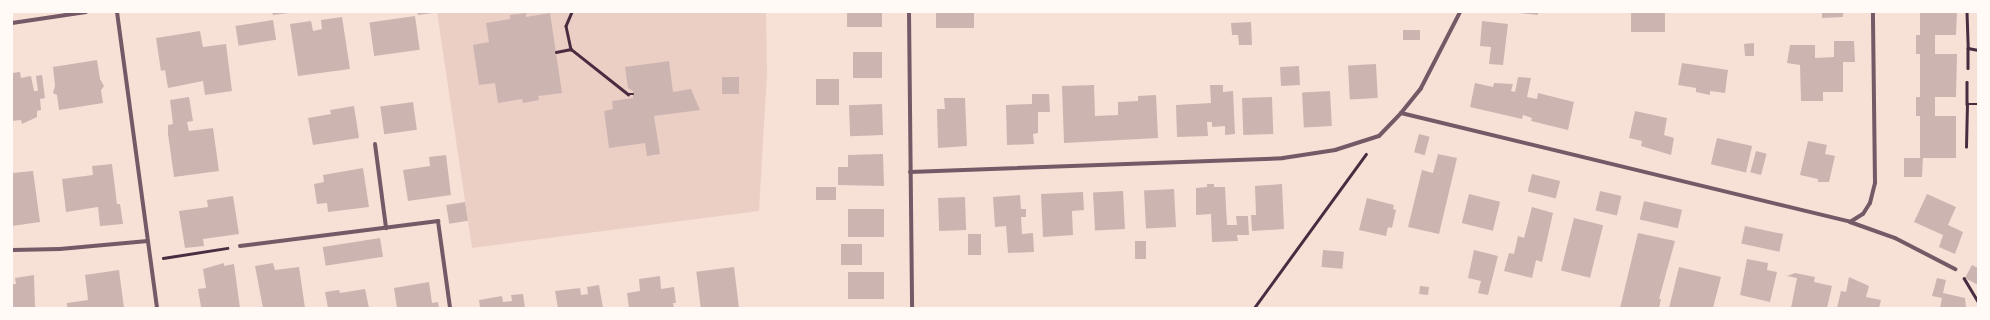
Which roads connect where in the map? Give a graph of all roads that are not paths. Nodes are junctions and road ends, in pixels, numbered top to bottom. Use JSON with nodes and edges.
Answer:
{"nodes":[{"id":1,"x":86,"y":12,"type":"edge"},
{"id":2,"x":117,"y":12,"type":"edge"},
{"id":3,"x":909,"y":12,"type":"edge"},
{"id":4,"x":1460,"y":12,"type":"edge"},
{"id":5,"x":1873,"y":12,"type":"edge"},
{"id":6,"x":12,"y":23,"type":"edge"},
{"id":7,"x":1401,"y":113,"type":"junction"},
{"id":8,"x":375,"y":144,"type":"dead end"},
{"id":9,"x":910,"y":172,"type":"junction"},
{"id":10,"x":1850,"y":222,"type":"junction"},
{"id":11,"x":386,"y":228,"type":"junction"},
{"id":12,"x":148,"y":241,"type":"junction"},
{"id":13,"x":240,"y":246,"type":"road end"},
{"id":14,"x":12,"y":250,"type":"edge"},
{"id":15,"x":1955,"y":269,"type":"road end"},
{"id":16,"x":157,"y":308,"type":"edge"},
{"id":17,"x":450,"y":308,"type":"edge"},
{"id":18,"x":912,"y":308,"type":"edge"}],
"edges":[{"from":1,"to":6,"type":"street"},
{"from":2,"to":12,"type":"street"},
{"from":3,"to":9,"type":"street"},
{"from":4,"to":7,"type":"street"},
{"from":5,"to":10,"type":"street"},
{"from":7,"to":9,"type":"street"},
{"from":7,"to":10,"type":"street"},
{"from":8,"to":11,"type":"street"},
{"from":9,"to":18,"type":"street"},
{"from":10,"to":15,"type":"street"},
{"from":11,"to":13,"type":"street"},
{"from":11,"to":17,"type":"street"},
{"from":12,"to":14,"type":"street"},
{"from":12,"to":16,"type":"street"}]}
